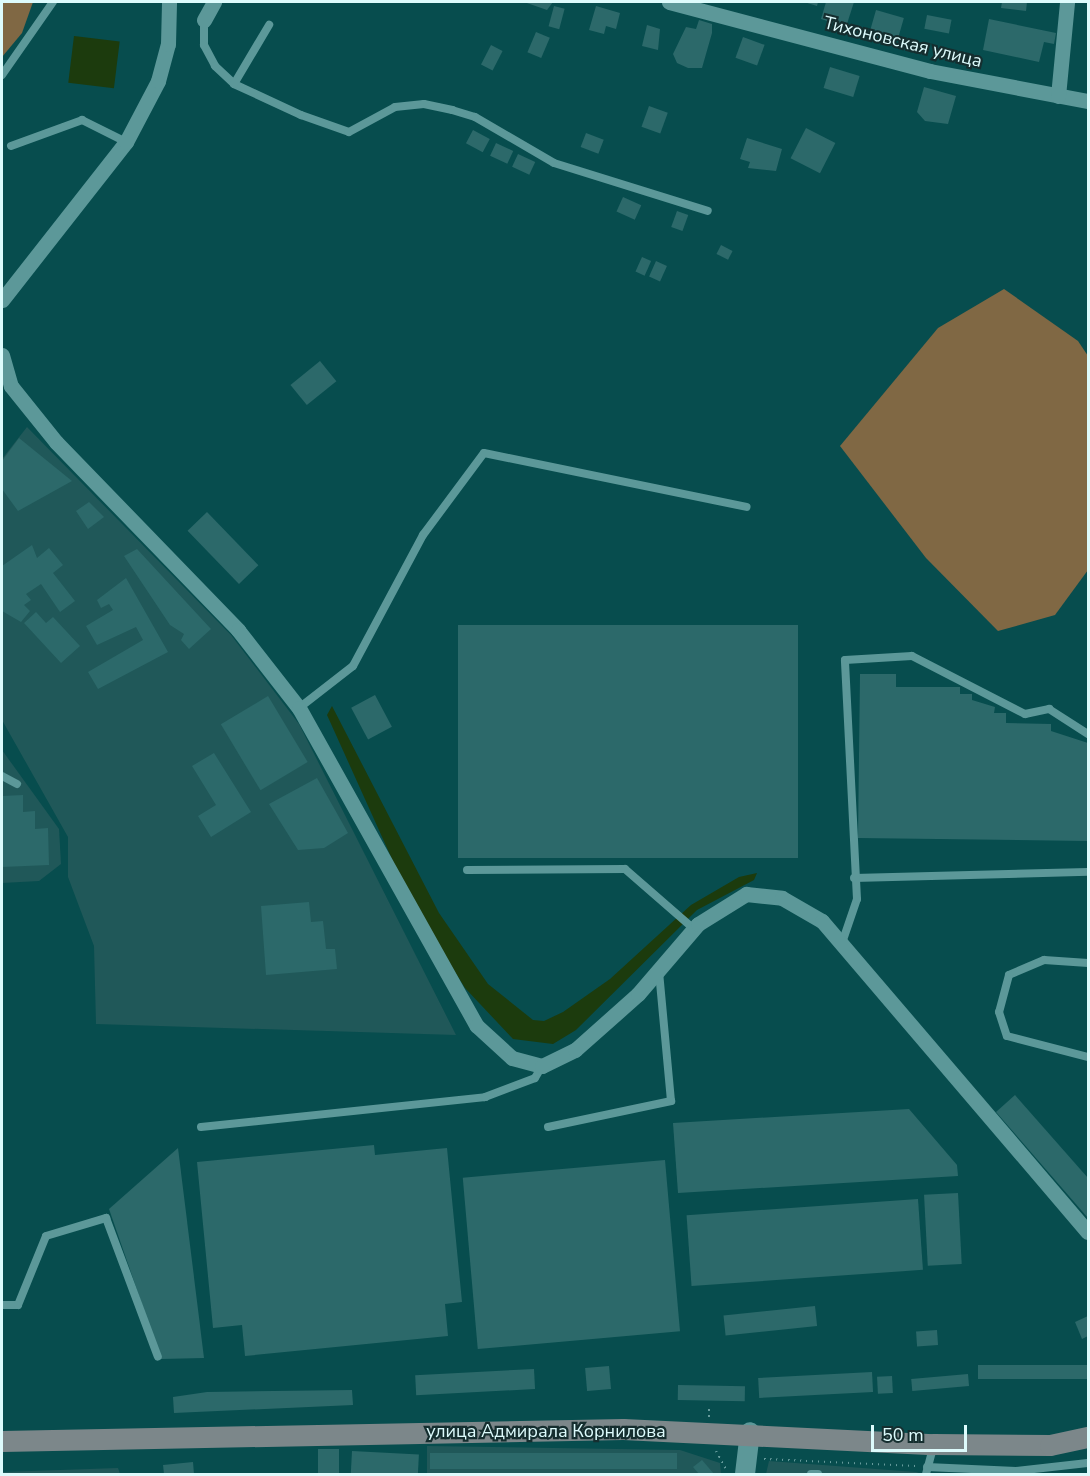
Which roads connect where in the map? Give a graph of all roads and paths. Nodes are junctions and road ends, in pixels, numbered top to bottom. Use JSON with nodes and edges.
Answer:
{"nodes":[{"id":1,"x":53,"y":2,"type":"edge"},
{"id":2,"x":169,"y":2,"type":"edge"},
{"id":3,"x":214,"y":2,"type":"edge"},
{"id":4,"x":669,"y":2,"type":"edge"},
{"id":5,"x":1067,"y":2,"type":"edge"},
{"id":6,"x":204,"y":20,"type":"joint"},
{"id":7,"x":269,"y":25,"type":"dead end"},
{"id":8,"x":2,"y":75,"type":"edge"},
{"id":9,"x":234,"y":84,"type":"junction"},
{"id":10,"x":1058,"y":96,"type":"junction"},
{"id":11,"x":1089,"y":101,"type":"edge"},
{"id":12,"x":126,"y":142,"type":"junction"},
{"id":13,"x":11,"y":146,"type":"dead end"},
{"id":14,"x":708,"y":211,"type":"dead end"},
{"id":15,"x":2,"y":300,"type":"edge"},
{"id":16,"x":2,"y":355,"type":"edge"},
{"id":17,"x":746,"y":507,"type":"dead end"},
{"id":18,"x":299,"y":708,"type":"junction"},
{"id":19,"x":1089,"y":734,"type":"edge"},
{"id":20,"x":2,"y":777,"type":"edge"},
{"id":21,"x":17,"y":784,"type":"dead end"},
{"id":22,"x":467,"y":870,"type":"dead end"},
{"id":23,"x":1089,"y":872,"type":"edge"},
{"id":24,"x":854,"y":878,"type":"junction"},
{"id":25,"x":694,"y":929,"type":"junction"},
{"id":26,"x":842,"y":943,"type":"junction"},
{"id":27,"x":1089,"y":963,"type":"edge"},
{"id":28,"x":659,"y":967,"type":"junction"},
{"id":29,"x":1089,"y":1057,"type":"edge"},
{"id":30,"x":542,"y":1066,"type":"junction"},
{"id":31,"x":201,"y":1127,"type":"dead end"},
{"id":32,"x":548,"y":1127,"type":"dead end"},
{"id":33,"x":1089,"y":1232,"type":"edge"},
{"id":34,"x":2,"y":1305,"type":"edge"},
{"id":35,"x":158,"y":1357,"type":"dead end"},
{"id":36,"x":750,"y":1432,"type":"junction"},
{"id":37,"x":1089,"y":1437,"type":"edge"},
{"id":38,"x":2,"y":1441,"type":"edge"},
{"id":39,"x":933,"y":1444,"type":"junction"},
{"id":40,"x":708,"y":1449,"type":"dead end"},
{"id":41,"x":761,"y":1461,"type":"dead end"},
{"id":42,"x":1089,"y":1463,"type":"edge"},
{"id":43,"x":927,"y":1471,"type":"edge"},
{"id":44,"x":736,"y":1473,"type":"edge"},
{"id":45,"x":811,"y":1474,"type":"edge"},
{"id":46,"x":818,"y":1474,"type":"edge"}],
"edges":[{"from":1,"to":8,"type":"lane"},
{"from":2,"to":12,"type":"street"},
{"from":3,"to":6,"type":"street"},
{"from":4,"to":10,"type":"street","name":"Тихоновская улица"},
{"from":5,"to":10,"type":"street"},
{"from":6,"to":9,"type":"lane"},
{"from":7,"to":9,"type":"lane"},
{"from":9,"to":14,"type":"lane"},
{"from":10,"to":11,"type":"street","name":"Тихоновская улица"},
{"from":12,"to":13,"type":"lane"},
{"from":12,"to":15,"type":"street"},
{"from":16,"to":18,"type":"street"},
{"from":17,"to":18,"type":"lane"},
{"from":18,"to":30,"type":"street"},
{"from":19,"to":24,"type":"lane"},
{"from":20,"to":21,"type":"lane"},
{"from":22,"to":25,"type":"lane"},
{"from":23,"to":24,"type":"lane"},
{"from":24,"to":26,"type":"lane"},
{"from":25,"to":26,"type":"street"},
{"from":25,"to":28,"type":"street"},
{"from":26,"to":33,"type":"street"},
{"from":27,"to":29,"type":"lane"},
{"from":28,"to":30,"type":"street"},
{"from":28,"to":32,"type":"lane"},
{"from":30,"to":31,"type":"lane"},
{"from":34,"to":35,"type":"lane"},
{"from":36,"to":38,"type":"main road","name":"улица Адмирала Корнилова"},
{"from":36,"to":39,"type":"main road","name":"улица Адмирала Корнилова"},
{"from":36,"to":44,"type":"street"},
{"from":37,"to":39,"type":"main road","name":"улица Адмирала Корнилова"},
{"from":39,"to":43,"type":"lane"},
{"from":40,"to":44,"type":"path"},
{"from":41,"to":43,"type":"path"},
{"from":42,"to":43,"type":"lane"},
{"from":45,"to":46,"type":"lane"}]}
